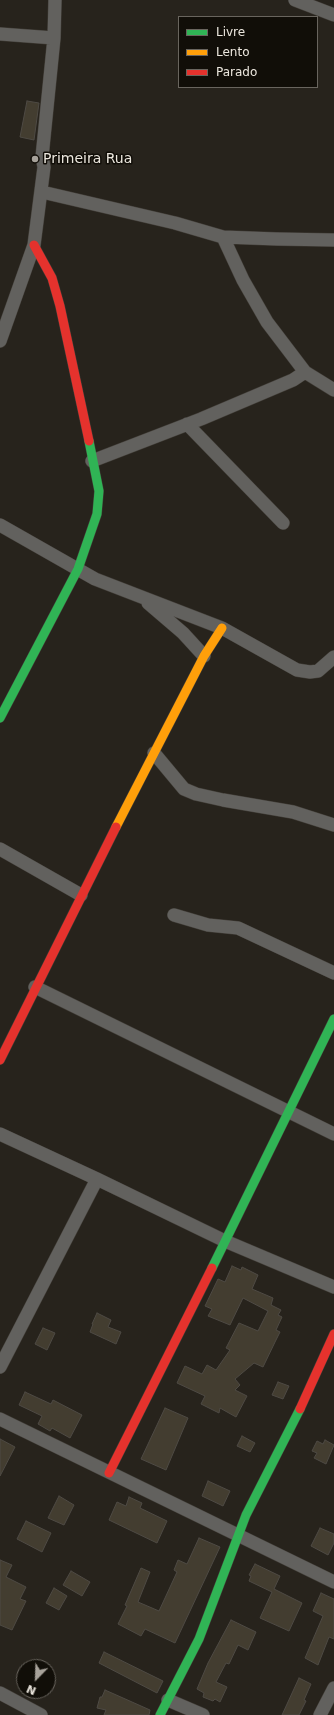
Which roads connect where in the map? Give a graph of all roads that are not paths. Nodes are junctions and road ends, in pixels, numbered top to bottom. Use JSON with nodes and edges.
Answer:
{"nodes":[{"id":1,"x":55,"y":0,"type":"edge"},
{"id":2,"x":295,"y":0,"type":"edge"},
{"id":3,"x":334,"y":15,"type":"edge"},
{"id":4,"x":0,"y":34,"type":"edge"},
{"id":5,"x":54,"y":38,"type":"junction"},
{"id":6,"x":42,"y":192,"type":"junction"},
{"id":7,"x":224,"y":237,"type":"junction"},
{"id":8,"x":334,"y":240,"type":"edge"},
{"id":9,"x":34,"y":245,"type":"junction"},
{"id":10,"x":0,"y":342,"type":"edge"},
{"id":11,"x":304,"y":372,"type":"junction"},
{"id":12,"x":334,"y":390,"type":"edge"},
{"id":13,"x":187,"y":424,"type":"junction"},
{"id":14,"x":92,"y":461,"type":"junction"},
{"id":15,"x":283,"y":523,"type":"dead end"},
{"id":16,"x":0,"y":525,"type":"edge"},
{"id":17,"x":78,"y":569,"type":"junction"},
{"id":18,"x":142,"y":598,"type":"junction"},
{"id":19,"x":222,"y":628,"type":"junction"},
{"id":20,"x":204,"y":656,"type":"junction"},
{"id":21,"x":334,"y":657,"type":"edge"},
{"id":22,"x":0,"y":718,"type":"edge"},
{"id":23,"x":154,"y":753,"type":"junction"},
{"id":24,"x":334,"y":825,"type":"edge"},
{"id":25,"x":0,"y":849,"type":"edge"},
{"id":26,"x":81,"y":895,"type":"junction"},
{"id":27,"x":174,"y":915,"type":"dead end"},
{"id":28,"x":334,"y":973,"type":"edge"},
{"id":29,"x":35,"y":987,"type":"junction"},
{"id":30,"x":334,"y":1019,"type":"edge"},
{"id":31,"x":0,"y":1060,"type":"edge"},
{"id":32,"x":288,"y":1112,"type":"junction"},
{"id":33,"x":0,"y":1134,"type":"edge"},
{"id":34,"x":334,"y":1134,"type":"edge"},
{"id":35,"x":97,"y":1179,"type":"junction"},
{"id":36,"x":226,"y":1241,"type":"junction"},
{"id":37,"x":334,"y":1287,"type":"edge"},
{"id":38,"x":334,"y":1334,"type":"edge"},
{"id":39,"x":0,"y":1367,"type":"edge"},
{"id":40,"x":0,"y":1419,"type":"edge"},
{"id":41,"x":110,"y":1473,"type":"junction"},
{"id":42,"x":238,"y":1535,"type":"junction"},
{"id":43,"x":334,"y":1582,"type":"edge"},
{"id":44,"x":334,"y":1688,"type":"edge"},
{"id":45,"x":0,"y":1694,"type":"edge"},
{"id":46,"x":168,"y":1700,"type":"junction"},
{"id":47,"x":41,"y":1715,"type":"edge"},
{"id":48,"x":160,"y":1715,"type":"edge"},
{"id":49,"x":203,"y":1715,"type":"edge"},
{"id":50,"x":320,"y":1715,"type":"edge"}],
"edges":[{"from":1,"to":5,"type":"street"},
{"from":2,"to":3,"type":"street"},
{"from":4,"to":5,"type":"street"},
{"from":5,"to":6,"type":"street"},
{"from":6,"to":7,"type":"street"},
{"from":6,"to":9,"type":"street"},
{"from":7,"to":8,"type":"street"},
{"from":7,"to":11,"type":"street"},
{"from":9,"to":10,"type":"street"},
{"from":9,"to":14,"type":"street"},
{"from":11,"to":12,"type":"street"},
{"from":11,"to":13,"type":"street"},
{"from":13,"to":14,"type":"street"},
{"from":13,"to":15,"type":"street"},
{"from":14,"to":17,"type":"street"},
{"from":16,"to":17,"type":"street"},
{"from":17,"to":18,"type":"street"},
{"from":17,"to":22,"type":"street"},
{"from":18,"to":19,"type":"street"},
{"from":18,"to":20,"type":"street"},
{"from":19,"to":20,"type":"street"},
{"from":19,"to":21,"type":"street"},
{"from":20,"to":23,"type":"street"},
{"from":23,"to":24,"type":"street"},
{"from":23,"to":26,"type":"street"},
{"from":25,"to":26,"type":"street"},
{"from":26,"to":29,"type":"street"},
{"from":27,"to":28,"type":"street"},
{"from":29,"to":31,"type":"street"},
{"from":29,"to":32,"type":"street"},
{"from":30,"to":32,"type":"street"},
{"from":32,"to":34,"type":"street"},
{"from":32,"to":36,"type":"street"},
{"from":33,"to":35,"type":"street"},
{"from":35,"to":36,"type":"street"},
{"from":35,"to":39,"type":"street"},
{"from":36,"to":37,"type":"street"},
{"from":36,"to":41,"type":"street"},
{"from":38,"to":42,"type":"street"},
{"from":40,"to":41,"type":"street"},
{"from":41,"to":42,"type":"street"},
{"from":42,"to":43,"type":"street"},
{"from":42,"to":46,"type":"street"},
{"from":44,"to":50,"type":"street"},
{"from":45,"to":47,"type":"street"},
{"from":46,"to":48,"type":"street"},
{"from":46,"to":49,"type":"street"}]}
